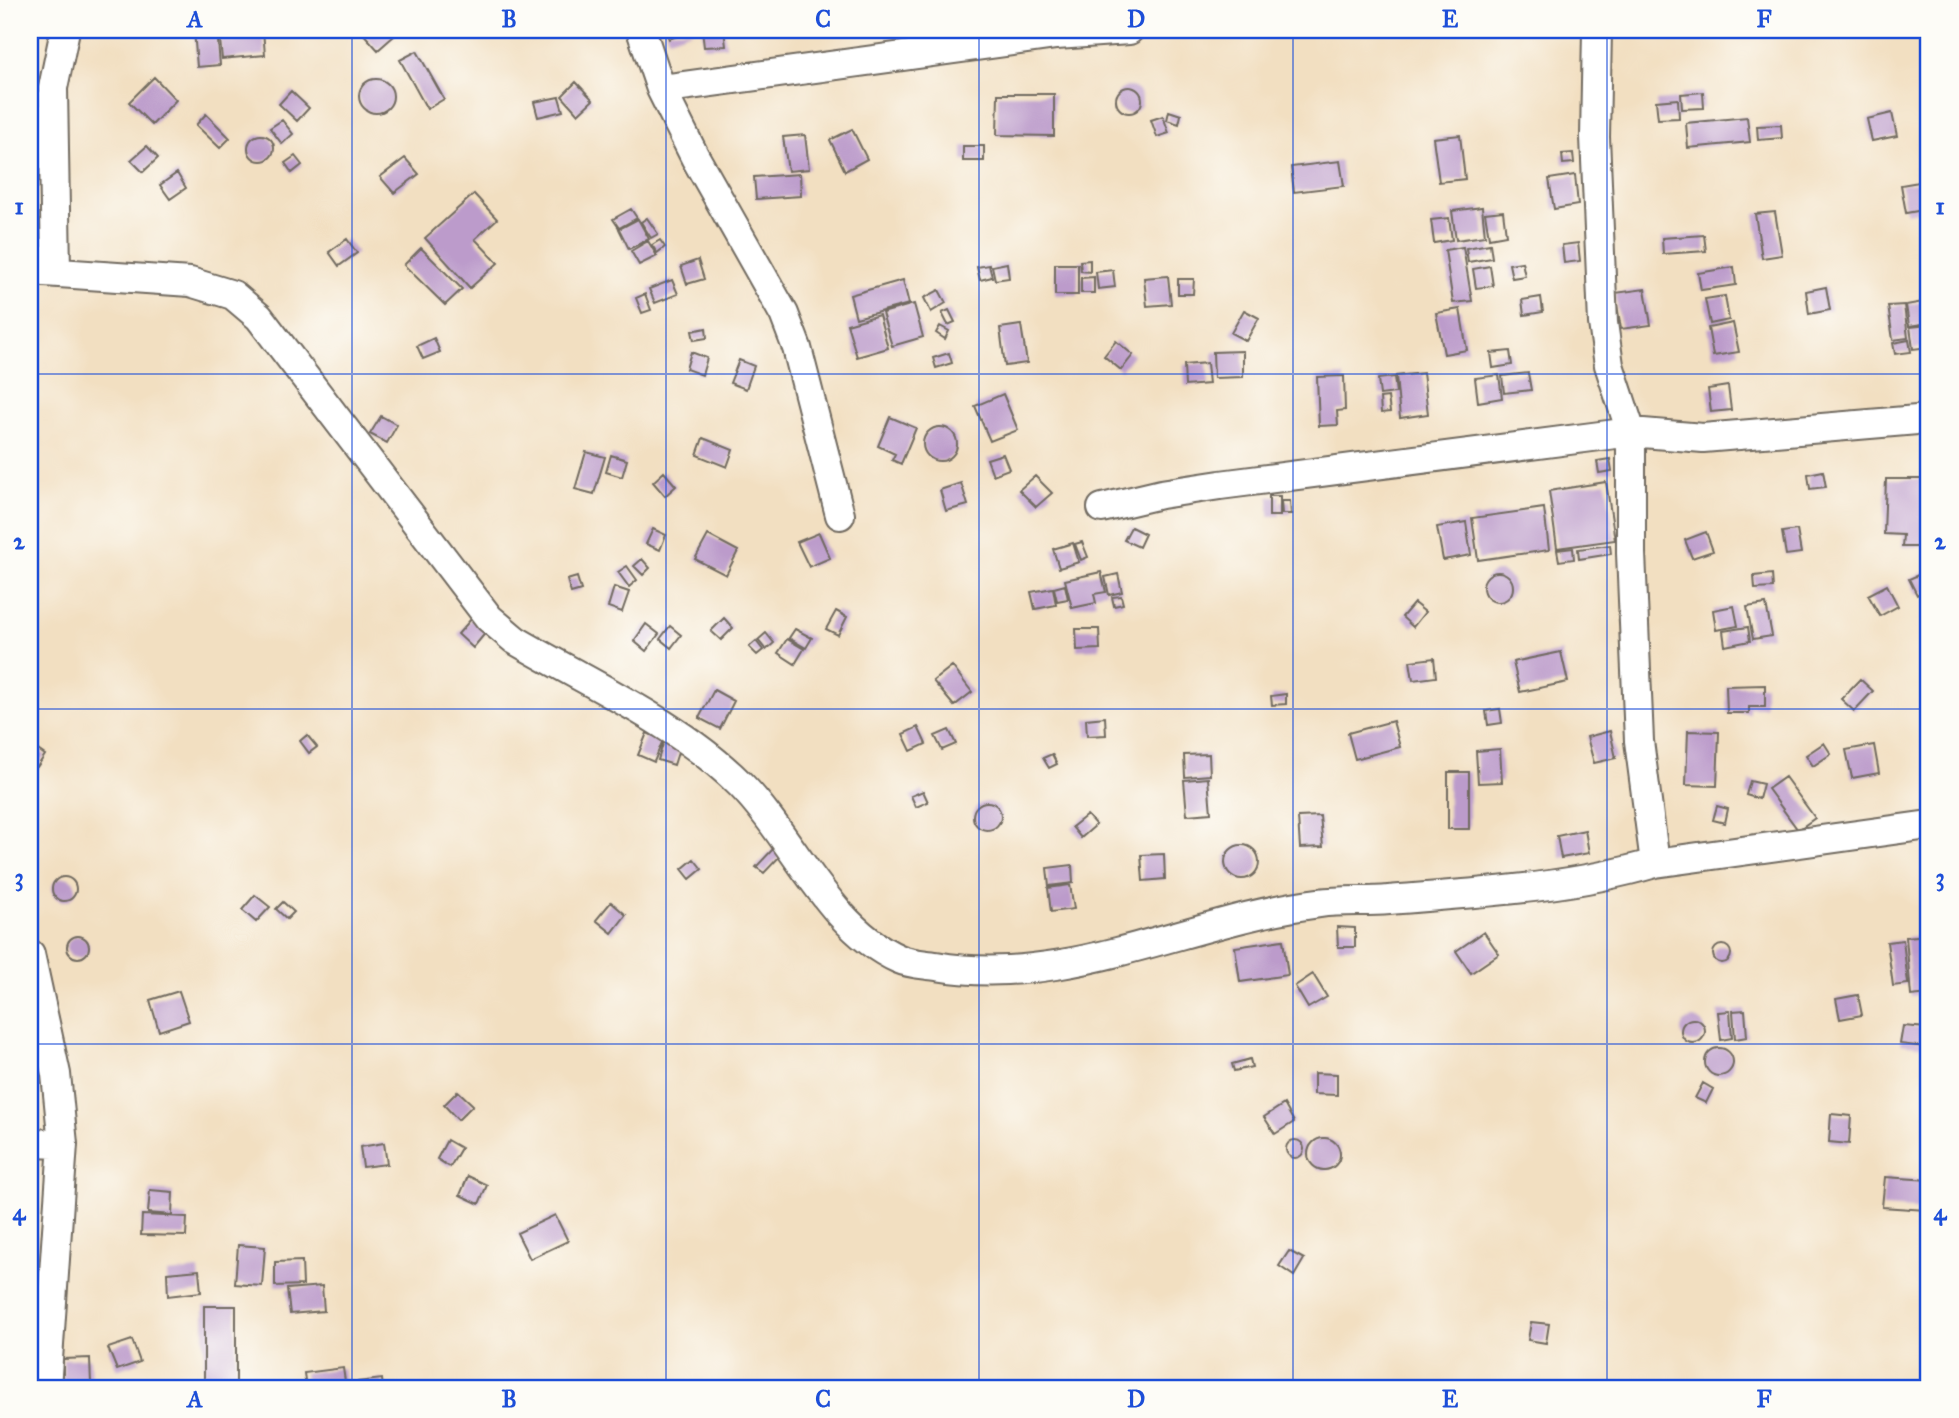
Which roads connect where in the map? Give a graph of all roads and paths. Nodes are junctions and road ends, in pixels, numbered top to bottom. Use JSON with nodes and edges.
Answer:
{"nodes":[{"id":1,"x":65,"y":30,"type":"edge"},
{"id":2,"x":641,"y":30,"type":"edge"},
{"id":3,"x":1129,"y":30,"type":"edge"},
{"id":4,"x":1597,"y":30,"type":"edge"},
{"id":5,"x":662,"y":89,"type":"junction"},
{"id":6,"x":43,"y":271,"type":"edge"},
{"id":7,"x":1929,"y":419,"type":"edge"},
{"id":8,"x":1631,"y":432,"type":"junction"},
{"id":9,"x":1102,"y":508,"type":"dead end"},
{"id":10,"x":840,"y":515,"type":"dead end"},
{"id":11,"x":1929,"y":825,"type":"edge"},
{"id":12,"x":1656,"y":863,"type":"junction"},
{"id":13,"x":30,"y":954,"type":"edge"},
{"id":14,"x":30,"y":1143,"type":"edge"},
{"id":15,"x":62,"y":1144,"type":"junction"},
{"id":16,"x":46,"y":1388,"type":"edge"}],
"edges":[{"from":1,"to":6,"type":"street"},
{"from":2,"to":5,"type":"street"},
{"from":3,"to":5,"type":"street"},
{"from":4,"to":8,"type":"street"},
{"from":5,"to":10,"type":"street"},
{"from":6,"to":12,"type":"street"},
{"from":7,"to":8,"type":"street"},
{"from":8,"to":9,"type":"street"},
{"from":8,"to":12,"type":"street"},
{"from":11,"to":12,"type":"street"},
{"from":13,"to":15,"type":"street"},
{"from":14,"to":15,"type":"street"},
{"from":15,"to":16,"type":"street"}]}
